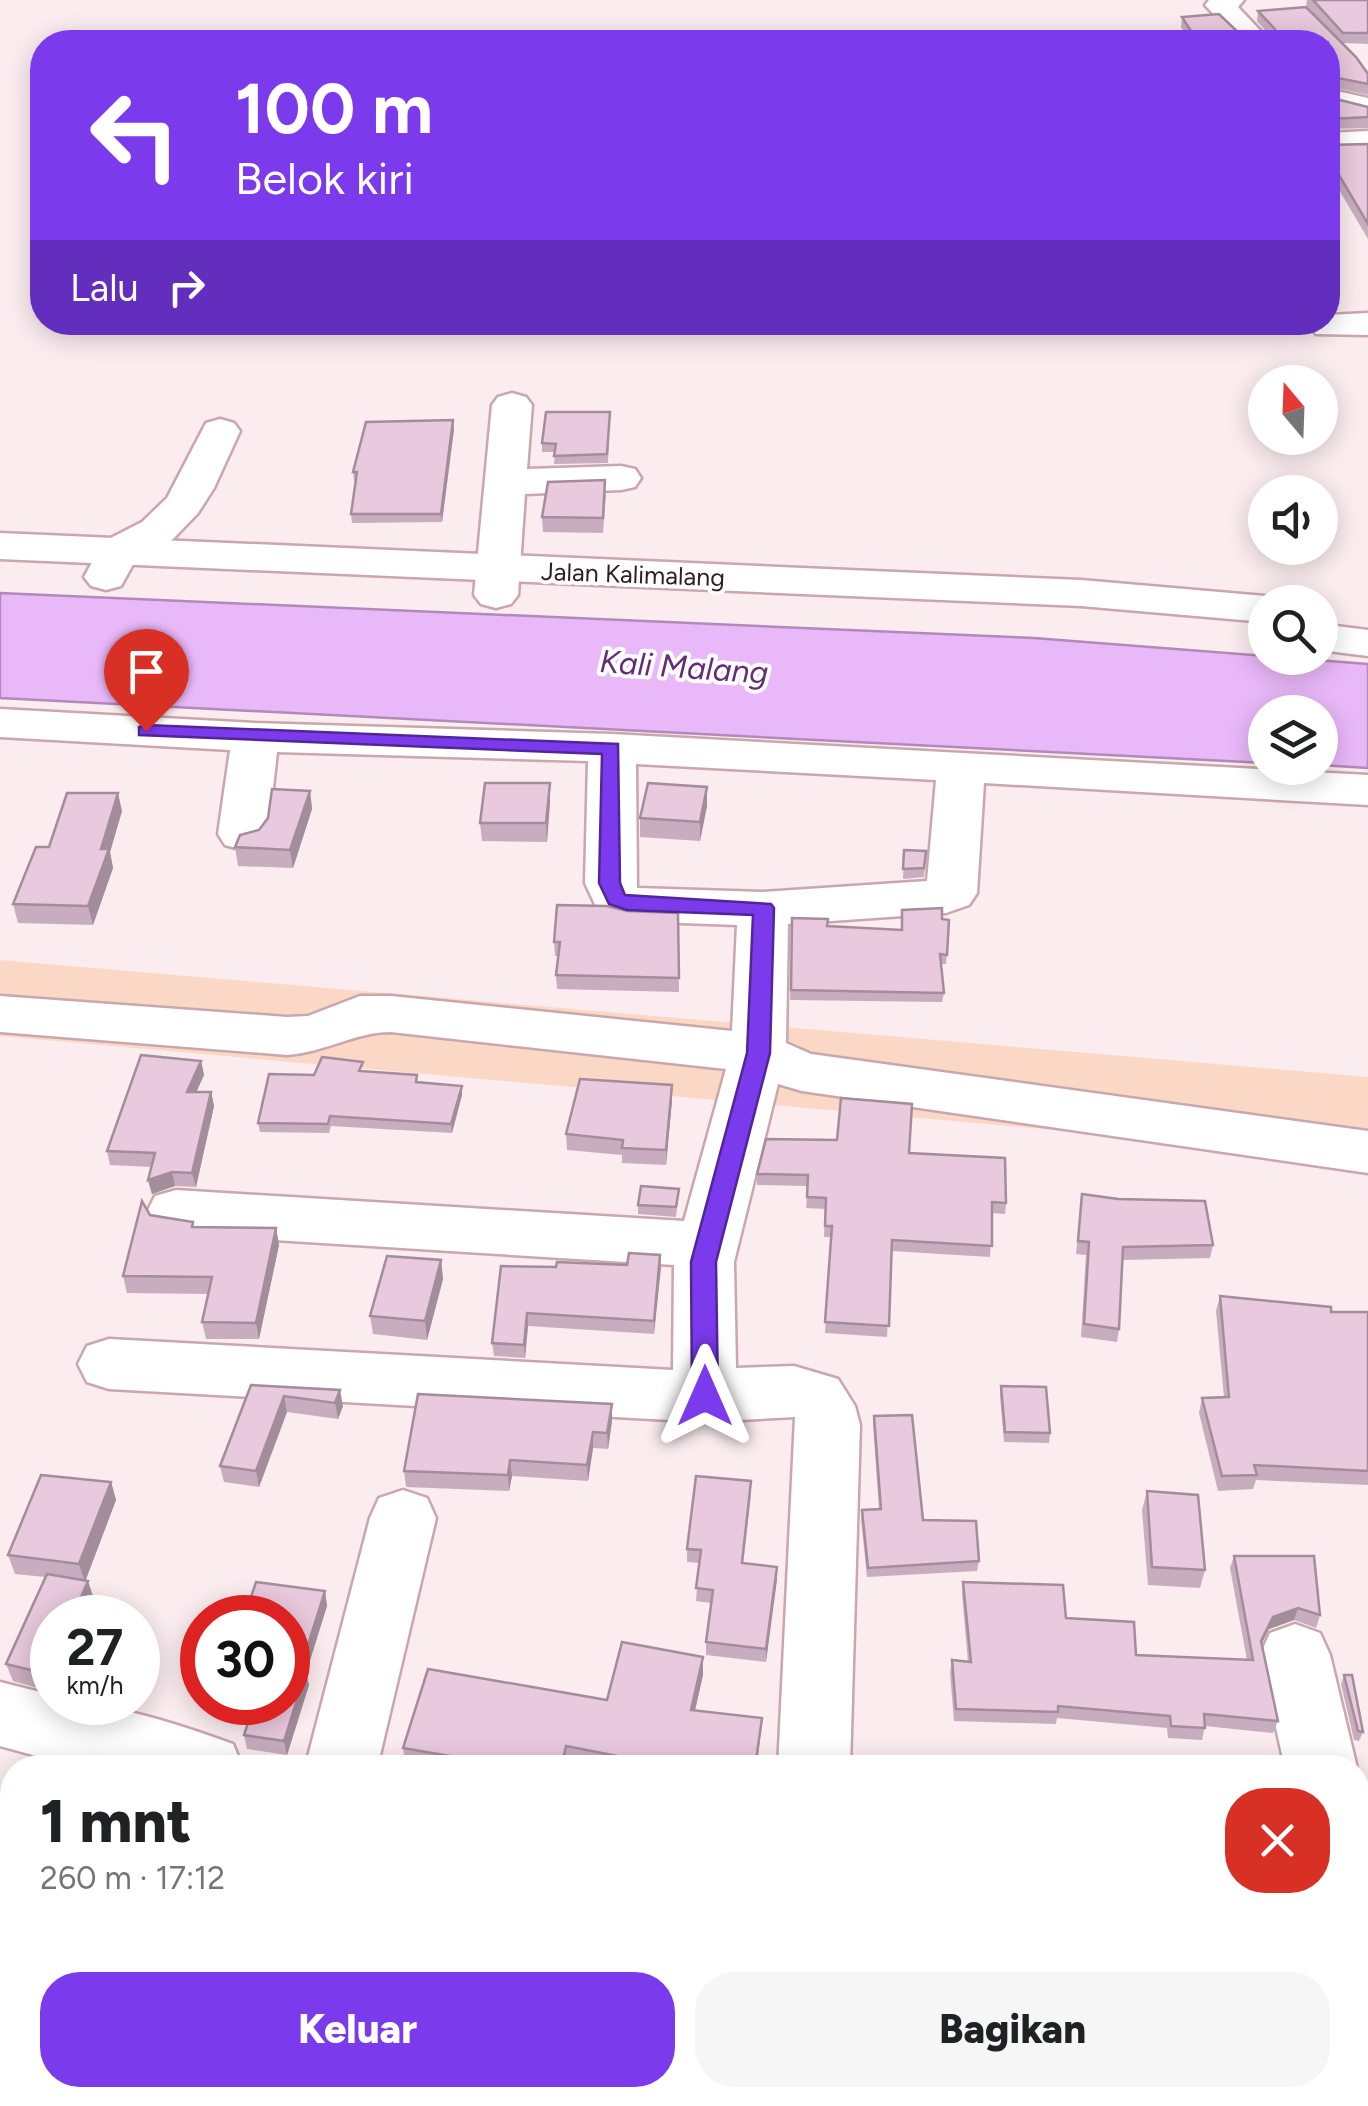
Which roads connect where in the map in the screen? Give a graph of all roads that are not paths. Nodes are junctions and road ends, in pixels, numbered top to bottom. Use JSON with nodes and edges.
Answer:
{"nodes":[{"id":1,"x":1229,"y":0,"type":"edge"},
{"id":2,"x":1245,"y":30,"type":"edge"},
{"id":3,"x":1340,"y":101,"type":"edge"},
{"id":4,"x":1368,"y":107,"type":"edge"},
{"id":5,"x":1368,"y":141,"type":"edge"},
{"id":6,"x":1340,"y":142,"type":"edge"},
{"id":7,"x":1368,"y":324,"type":"edge"},
{"id":8,"x":1340,"y":325,"type":"edge"},
{"id":9,"x":512,"y":404,"type":"dead end"},
{"id":10,"x":220,"y":431,"type":"dead end"},
{"id":11,"x":621,"y":478,"type":"dead end"},
{"id":12,"x":508,"y":482,"type":"junction"},
{"id":13,"x":0,"y":546,"type":"edge"},
{"id":14,"x":112,"y":564,"type":"junction"},
{"id":15,"x":0,"y":573,"type":"edge"},
{"id":16,"x":497,"y":581,"type":"junction"},
{"id":17,"x":1248,"y":608,"type":"edge"},
{"id":18,"x":1338,"y":617,"type":"edge"},
{"id":19,"x":1368,"y":620,"type":"edge"},
{"id":20,"x":1248,"y":631,"type":"edge"},
{"id":21,"x":1338,"y":639,"type":"edge"},
{"id":22,"x":1368,"y":643,"type":"edge"},
{"id":23,"x":0,"y":722,"type":"edge"},
{"id":24,"x":255,"y":737,"type":"junction"},
{"id":25,"x":612,"y":748,"type":"junction"},
{"id":26,"x":961,"y":768,"type":"junction"},
{"id":27,"x":1368,"y":790,"type":"edge"},
{"id":28,"x":243,"y":834,"type":"edge"},
{"id":29,"x":764,"y":908,"type":"junction"},
{"id":30,"x":0,"y":1014,"type":"edge"},
{"id":31,"x":758,"y":1053,"type":"junction"},
{"id":32,"x":1368,"y":1152,"type":"edge"},
{"id":33,"x":176,"y":1212,"type":"dead end"},
{"id":34,"x":707,"y":1245,"type":"junction"},
{"id":35,"x":109,"y":1364,"type":"dead end"},
{"id":36,"x":705,"y":1396,"type":"junction"},
{"id":37,"x":403,"y":1518,"type":"dead end"},
{"id":38,"x":1294,"y":1654,"type":"dead end"},
{"id":39,"x":0,"y":1714,"type":"edge"},
{"id":40,"x":157,"y":1755,"type":"edge"},
{"id":41,"x":345,"y":1755,"type":"edge"},
{"id":42,"x":815,"y":1755,"type":"edge"},
{"id":43,"x":1318,"y":1755,"type":"edge"}],
"edges":[{"from":1,"to":2,"type":"main road"},
{"from":3,"to":4,"type":"main road"},
{"from":5,"to":6,"type":"main road"},
{"from":7,"to":8,"type":"main road"},
{"from":9,"to":12,"type":"main road"},
{"from":10,"to":14,"type":"main road"},
{"from":11,"to":12,"type":"main road"},
{"from":12,"to":16,"type":"main road"},
{"from":13,"to":14,"type":"main road","name":"Jalan Kalimalang"},
{"from":14,"to":15,"type":"main road","name":"Jalan Kalimalang"},
{"from":14,"to":16,"type":"main road","name":"Jalan Kalimalang"},
{"from":16,"to":17,"type":"main road","name":"Jalan Kalimalang"},
{"from":16,"to":20,"type":"main road","name":"Jalan Kalimalang"},
{"from":18,"to":19,"type":"main road"},
{"from":21,"to":22,"type":"main road"},
{"from":23,"to":24,"type":"main road"},
{"from":24,"to":25,"type":"main road"},
{"from":24,"to":28,"type":"main road"},
{"from":25,"to":26,"type":"main road"},
{"from":25,"to":29,"type":"main road"},
{"from":26,"to":27,"type":"main road"},
{"from":26,"to":29,"type":"main road"},
{"from":29,"to":31,"type":"main road"},
{"from":30,"to":31,"type":"main road"},
{"from":31,"to":32,"type":"main road"},
{"from":31,"to":34,"type":"main road"},
{"from":33,"to":34,"type":"main road"},
{"from":34,"to":36,"type":"main road"},
{"from":35,"to":36,"type":"main road"},
{"from":36,"to":42,"type":"main road"},
{"from":37,"to":41,"type":"main road"},
{"from":38,"to":43,"type":"main road"},
{"from":39,"to":40,"type":"main road"}]}
